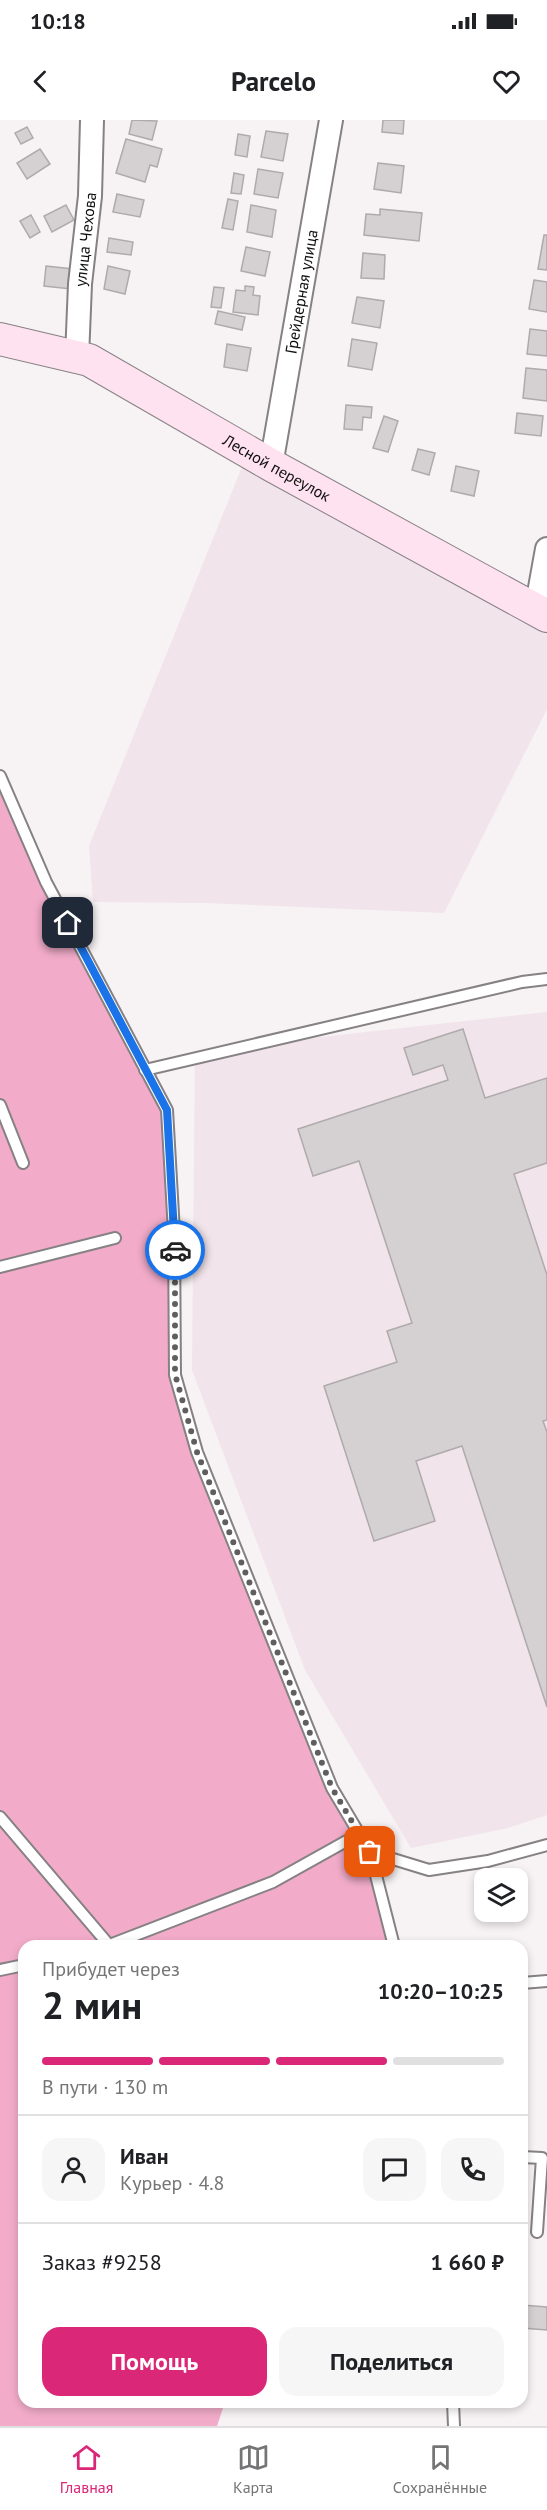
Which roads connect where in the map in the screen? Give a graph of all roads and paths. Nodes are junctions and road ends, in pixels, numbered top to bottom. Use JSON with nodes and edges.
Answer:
{"nodes":[{"id":1,"x":92,"y":120,"type":"edge"},
{"id":2,"x":331,"y":120,"type":"edge"},
{"id":3,"x":0,"y":339,"type":"edge"},
{"id":4,"x":77,"y":357,"type":"junction"},
{"id":5,"x":271,"y":465,"type":"junction"},
{"id":6,"x":547,"y":549,"type":"edge"},
{"id":7,"x":542,"y":613,"type":"edge"},
{"id":8,"x":0,"y":776,"type":"edge"},
{"id":9,"x":547,"y":980,"type":"edge"},
{"id":10,"x":145,"y":1070,"type":"junction"},
{"id":11,"x":0,"y":1105,"type":"edge"},
{"id":12,"x":23,"y":1163,"type":"dead end"},
{"id":13,"x":115,"y":1238,"type":"dead end"},
{"id":14,"x":0,"y":1267,"type":"edge"},
{"id":15,"x":0,"y":1817,"type":"edge"},
{"id":16,"x":359,"y":1834,"type":"junction"},
{"id":17,"x":547,"y":1845,"type":"edge"},
{"id":18,"x":370,"y":1852,"type":"junction"},
{"id":19,"x":104,"y":1940,"type":"edge"},
{"id":20,"x":121,"y":1940,"type":"edge"},
{"id":21,"x":392,"y":1940,"type":"edge"},
{"id":22,"x":18,"y":1966,"type":"edge"},
{"id":23,"x":0,"y":1970,"type":"edge"},
{"id":24,"x":547,"y":1981,"type":"edge"},
{"id":25,"x":528,"y":1983,"type":"edge"},
{"id":26,"x":528,"y":2157,"type":"edge"},
{"id":27,"x":537,"y":2232,"type":"dead end"},
{"id":28,"x":453,"y":2408,"type":"edge"},
{"id":29,"x":454,"y":2426,"type":"edge"}],
"edges":[{"from":1,"to":4,"type":"street","name":"улица Чехова"},
{"from":2,"to":5,"type":"street","name":"Грейдерная улица"},
{"from":3,"to":4,"type":"main road","name":"Лесной переулок"},
{"from":4,"to":5,"type":"main road","name":"Лесной переулок"},
{"from":5,"to":7,"type":"main road","name":"Лесной переулок"},
{"from":6,"to":7,"type":"street"},
{"from":8,"to":10,"type":"lane"},
{"from":9,"to":10,"type":"lane"},
{"from":10,"to":16,"type":"lane"},
{"from":11,"to":12,"type":"lane"},
{"from":13,"to":14,"type":"lane"},
{"from":15,"to":19,"type":"lane"},
{"from":16,"to":18,"type":"lane"},
{"from":16,"to":20,"type":"lane"},
{"from":17,"to":18,"type":"lane"},
{"from":18,"to":21,"type":"lane"},
{"from":22,"to":23,"type":"lane"},
{"from":24,"to":25,"type":"lane"},
{"from":26,"to":27,"type":"lane"},
{"from":28,"to":29,"type":"lane"}]}
